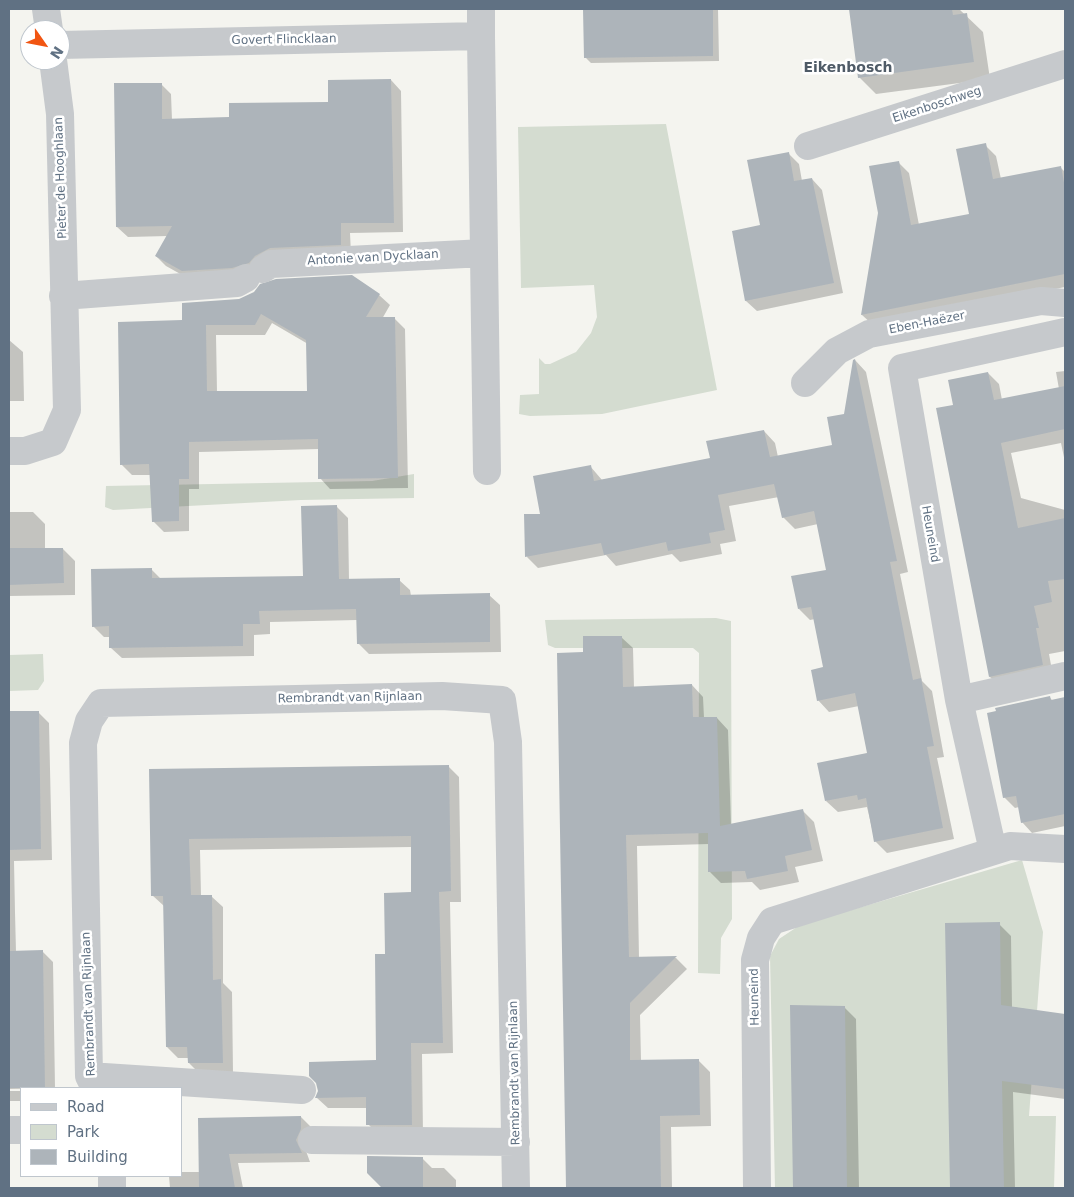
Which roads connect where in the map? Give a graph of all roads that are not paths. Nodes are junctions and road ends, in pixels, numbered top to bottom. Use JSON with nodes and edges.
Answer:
{"nodes":[{"id":1,"x":481,"y":9,"type":"edge"},
{"id":2,"x":481,"y":36,"type":"junction"},
{"id":3,"x":70,"y":45,"type":"edge"},
{"id":4,"x":1065,"y":64,"type":"edge"},
{"id":5,"x":54,"y":70,"type":"edge"},
{"id":6,"x":808,"y":146,"type":"dead end"},
{"id":7,"x":484,"y":253,"type":"junction"},
{"id":8,"x":63,"y":296,"type":"junction"},
{"id":9,"x":1065,"y":303,"type":"edge"},
{"id":10,"x":1065,"y":332,"type":"edge"},
{"id":11,"x":805,"y":383,"type":"dead end"},
{"id":12,"x":9,"y":451,"type":"edge"},
{"id":13,"x":487,"y":471,"type":"dead end"},
{"id":14,"x":1065,"y":676,"type":"edge"},
{"id":15,"x":958,"y":700,"type":"junction"},
{"id":16,"x":1065,"y":849,"type":"edge"},
{"id":17,"x":993,"y":851,"type":"junction"},
{"id":18,"x":92,"y":1082,"type":"edge"},
{"id":19,"x":302,"y":1090,"type":"dead end"},
{"id":20,"x":312,"y":1140,"type":"dead end"},
{"id":21,"x":516,"y":1142,"type":"junction"},
{"id":22,"x":516,"y":1188,"type":"edge"},
{"id":23,"x":757,"y":1188,"type":"edge"}],
"edges":[{"from":1,"to":2,"type":"street"},
{"from":2,"to":3,"type":"street","name":"Govert Flincklaan"},
{"from":2,"to":7,"type":"street"},
{"from":4,"to":6,"type":"street","name":"Eikenboschweg"},
{"from":5,"to":8,"type":"street","name":"Pieter de Hooghlaan"},
{"from":7,"to":8,"type":"street","name":"Antonie van Dycklaan"},
{"from":7,"to":13,"type":"street"},
{"from":8,"to":12,"type":"street","name":"Pieter de Hooghlaan"},
{"from":9,"to":11,"type":"street","name":"Eben-Haëzer"},
{"from":10,"to":15,"type":"street","name":"Heuneind"},
{"from":14,"to":15,"type":"street"},
{"from":15,"to":17,"type":"street","name":"Heuneind"},
{"from":16,"to":17,"type":"street","name":"Heuneind"},
{"from":17,"to":23,"type":"street","name":"Heuneind"},
{"from":18,"to":19,"type":"street"},
{"from":18,"to":21,"type":"street","name":"Rembrandt van Rijnlaan"},
{"from":20,"to":21,"type":"street"},
{"from":21,"to":22,"type":"street","name":"Rembrandt van Rijnlaan"}]}
